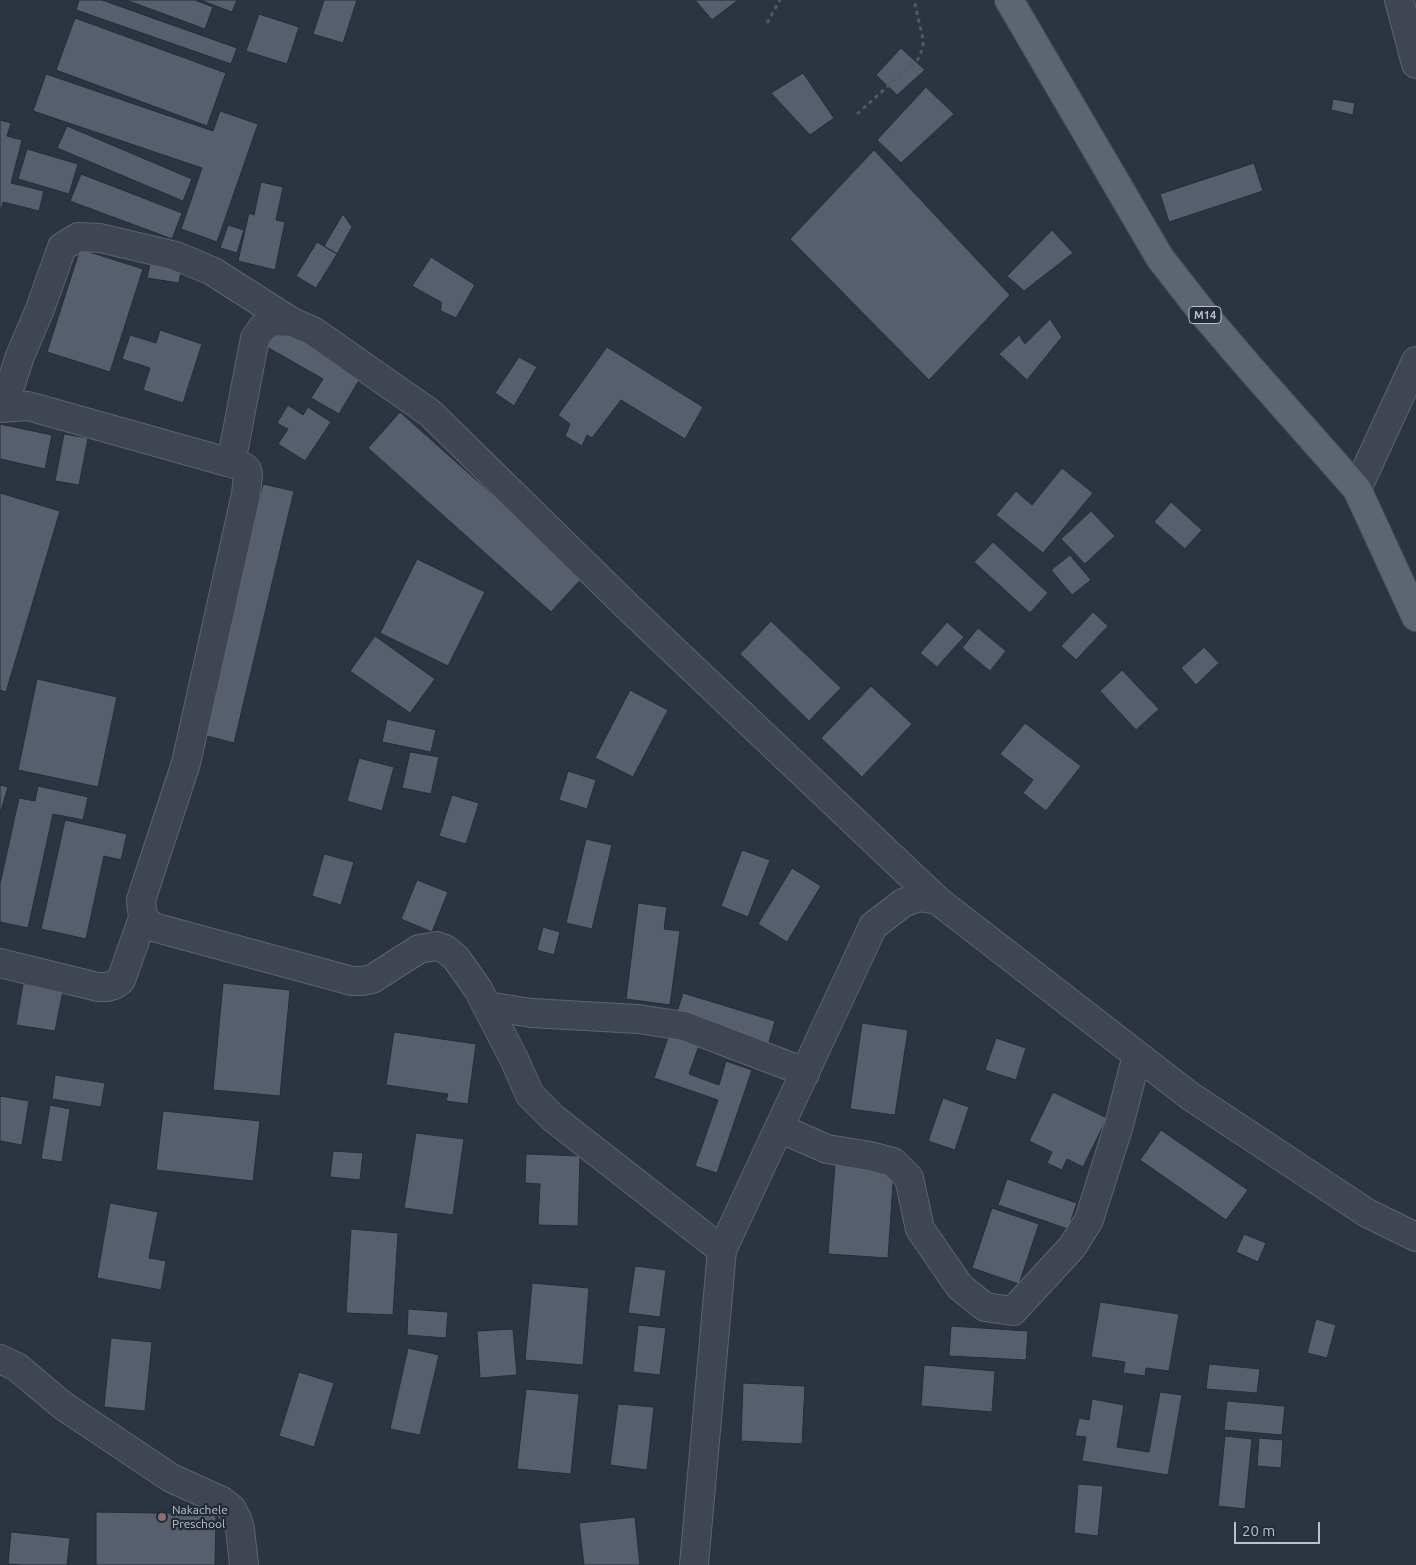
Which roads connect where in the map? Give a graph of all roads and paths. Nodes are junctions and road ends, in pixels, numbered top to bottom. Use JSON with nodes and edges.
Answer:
{"nodes":[{"id":1,"x":780,"y":0,"type":"edge"},
{"id":2,"x":914,"y":0,"type":"edge"},
{"id":3,"x":1009,"y":0,"type":"edge"},
{"id":4,"x":1400,"y":0,"type":"edge"},
{"id":5,"x":767,"y":23,"type":"dead end"},
{"id":6,"x":1416,"y":64,"type":"edge"},
{"id":7,"x":857,"y":114,"type":"dead end"},
{"id":8,"x":292,"y":322,"type":"junction"},
{"id":9,"x":1416,"y":361,"type":"edge"},
{"id":10,"x":2,"y":408,"type":"edge"},
{"id":11,"x":231,"y":463,"type":"junction"},
{"id":12,"x":1357,"y":488,"type":"junction"},
{"id":13,"x":1412,"y":600,"type":"edge"},
{"id":14,"x":937,"y":900,"type":"junction"},
{"id":15,"x":143,"y":918,"type":"junction"},
{"id":16,"x":0,"y":963,"type":"edge"},
{"id":17,"x":487,"y":1006,"type":"junction"},
{"id":18,"x":1138,"y":1055,"type":"junction"},
{"id":19,"x":805,"y":1074,"type":"junction"},
{"id":20,"x":779,"y":1128,"type":"junction"},
{"id":21,"x":1416,"y":1237,"type":"edge"},
{"id":22,"x":722,"y":1250,"type":"junction"},
{"id":23,"x":0,"y":1359,"type":"edge"},
{"id":24,"x":244,"y":1565,"type":"edge"},
{"id":25,"x":694,"y":1565,"type":"edge"}],
"edges":[{"from":1,"to":5,"type":"path"},
{"from":2,"to":7,"type":"path"},
{"from":3,"to":12,"type":"main road","number":"M14"},
{"from":4,"to":6,"type":"street"},
{"from":8,"to":10,"type":"street"},
{"from":8,"to":11,"type":"street"},
{"from":8,"to":14,"type":"street"},
{"from":9,"to":12,"type":"street"},
{"from":10,"to":11,"type":"street"},
{"from":11,"to":15,"type":"street"},
{"from":12,"to":13,"type":"main road","number":"M14"},
{"from":14,"to":18,"type":"street"},
{"from":14,"to":19,"type":"street"},
{"from":15,"to":16,"type":"street"},
{"from":15,"to":17,"type":"street"},
{"from":17,"to":19,"type":"street"},
{"from":17,"to":22,"type":"street"},
{"from":18,"to":20,"type":"street"},
{"from":18,"to":21,"type":"street"},
{"from":19,"to":20,"type":"street"},
{"from":20,"to":22,"type":"street"},
{"from":22,"to":25,"type":"street"},
{"from":23,"to":24,"type":"street"}]}
